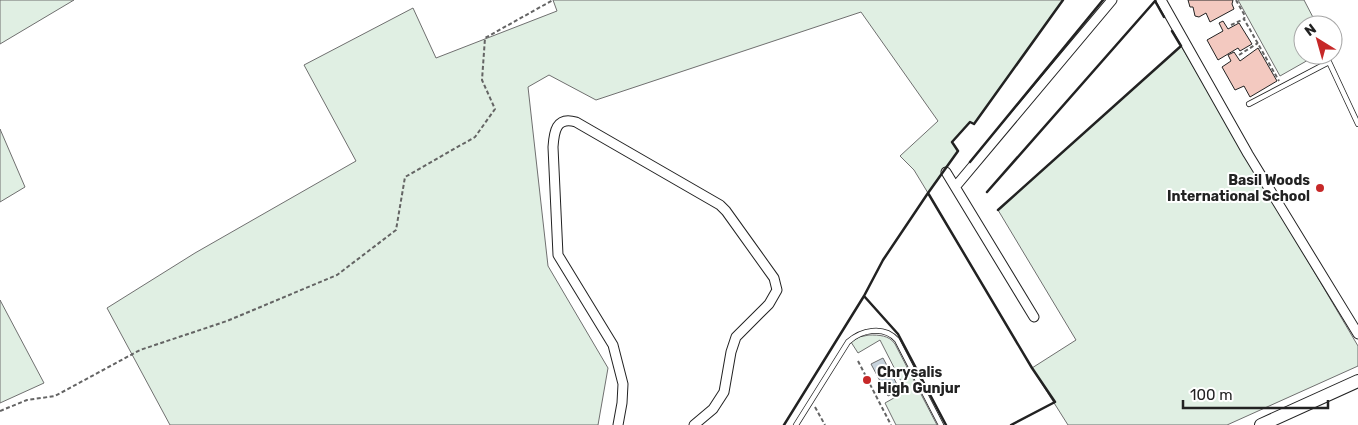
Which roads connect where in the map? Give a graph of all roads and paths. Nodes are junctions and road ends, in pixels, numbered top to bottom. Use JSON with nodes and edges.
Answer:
{"nodes":[{"id":1,"x":553,"y":0,"type":"edge"},
{"id":2,"x":1112,"y":0,"type":"edge"},
{"id":3,"x":1161,"y":0,"type":"edge"},
{"id":4,"x":1236,"y":0,"type":"edge"},
{"id":5,"x":1244,"y":19,"type":"junction"},
{"id":6,"x":1231,"y":25,"type":"dead end"},
{"id":7,"x":1258,"y":43,"type":"junction"},
{"id":8,"x":1239,"y":55,"type":"dead end"},
{"id":9,"x":1282,"y":87,"type":"junction"},
{"id":10,"x":1249,"y":104,"type":"dead end"},
{"id":11,"x":1358,"y":124,"type":"edge"},
{"id":12,"x":946,"y":172,"type":"dead end"},
{"id":13,"x":956,"y":186,"type":"junction"},
{"id":14,"x":1034,"y":317,"type":"dead end"},
{"id":15,"x":1358,"y":334,"type":"edge"},
{"id":16,"x":858,"y":361,"type":"dead end"},
{"id":17,"x":1358,"y":381,"type":"edge"},
{"id":18,"x":812,"y":400,"type":"junction"},
{"id":19,"x":0,"y":411,"type":"edge"},
{"id":20,"x":618,"y":425,"type":"edge"},
{"id":21,"x":694,"y":425,"type":"edge"},
{"id":22,"x":796,"y":425,"type":"edge"},
{"id":23,"x":825,"y":425,"type":"edge"},
{"id":24,"x":891,"y":425,"type":"edge"},
{"id":25,"x":941,"y":425,"type":"edge"},
{"id":26,"x":1261,"y":425,"type":"edge"}],
"edges":[{"from":1,"to":19,"type":"path"},
{"from":2,"to":13,"type":"street"},
{"from":3,"to":15,"type":"street"},
{"from":4,"to":5,"type":"path"},
{"from":5,"to":6,"type":"path"},
{"from":5,"to":7,"type":"path"},
{"from":7,"to":8,"type":"path"},
{"from":7,"to":9,"type":"path"},
{"from":9,"to":10,"type":"lane"},
{"from":9,"to":11,"type":"lane"},
{"from":12,"to":13,"type":"street"},
{"from":13,"to":14,"type":"street"},
{"from":16,"to":24,"type":"path"},
{"from":17,"to":26,"type":"street"},
{"from":18,"to":22,"type":"lane"},
{"from":18,"to":23,"type":"path"},
{"from":18,"to":25,"type":"lane"},
{"from":20,"to":21,"type":"street"}]}
